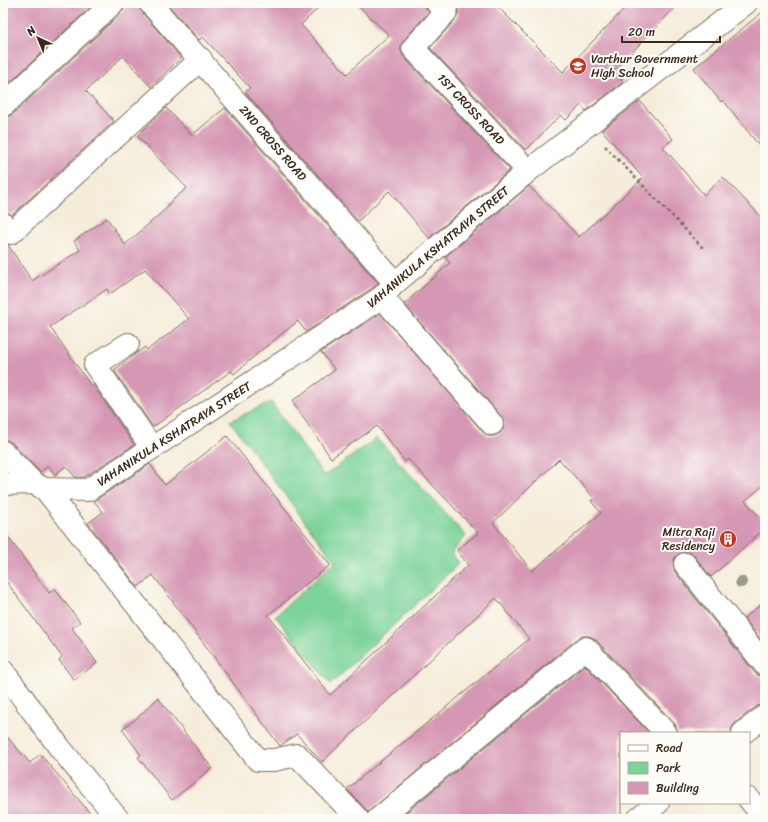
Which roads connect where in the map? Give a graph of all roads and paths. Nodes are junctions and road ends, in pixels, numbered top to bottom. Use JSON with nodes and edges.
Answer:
{"nodes":[{"id":1,"x":113,"y":3,"type":"edge"},
{"id":2,"x":150,"y":3,"type":"edge"},
{"id":3,"x":437,"y":3,"type":"edge"},
{"id":4,"x":746,"y":3,"type":"edge"},
{"id":5,"x":200,"y":59,"type":"junction"},
{"id":6,"x":4,"y":105,"type":"dead end"},
{"id":7,"x":586,"y":127,"type":"junction"},
{"id":8,"x":528,"y":171,"type":"junction"},
{"id":9,"x":3,"y":224,"type":"edge"},
{"id":10,"x":703,"y":248,"type":"dead end"},
{"id":11,"x":389,"y":290,"type":"junction"},
{"id":12,"x":128,"y":344,"type":"dead end"},
{"id":13,"x":492,"y":424,"type":"dead end"},
{"id":14,"x":152,"y":448,"type":"junction"},
{"id":15,"x":3,"y":452,"type":"edge"},
{"id":16,"x":3,"y":484,"type":"edge"},
{"id":17,"x":39,"y":486,"type":"junction"},
{"id":18,"x":685,"y":564,"type":"dead end"},
{"id":19,"x":765,"y":665,"type":"edge"},
{"id":20,"x":3,"y":672,"type":"edge"},
{"id":21,"x":765,"y":716,"type":"edge"},
{"id":22,"x":665,"y":732,"type":"edge"},
{"id":23,"x":745,"y":732,"type":"edge"},
{"id":24,"x":750,"y":800,"type":"edge"},
{"id":25,"x":657,"y":804,"type":"edge"},
{"id":26,"x":118,"y":819,"type":"edge"},
{"id":27,"x":358,"y":819,"type":"edge"},
{"id":28,"x":378,"y":819,"type":"edge"},
{"id":29,"x":638,"y":819,"type":"edge"},
{"id":30,"x":765,"y":819,"type":"edge"}],
"edges":[{"from":1,"to":6,"type":"street"},
{"from":2,"to":5,"type":"street","name":"2ND CROSS ROAD"},
{"from":3,"to":8,"type":"street","name":"1ST CROSS ROAD"},
{"from":4,"to":7,"type":"street","name":"VAHANIKULA KSHATRAYA STREET"},
{"from":5,"to":9,"type":"street"},
{"from":5,"to":11,"type":"street","name":"2ND CROSS ROAD"},
{"from":7,"to":8,"type":"street","name":"VAHANIKULA KSHATRAYA STREET"},
{"from":7,"to":10,"type":"path"},
{"from":8,"to":11,"type":"street","name":"VAHANIKULA KSHATRAYA STREET"},
{"from":11,"to":13,"type":"street","name":"2ND CROSS ROAD"},
{"from":11,"to":14,"type":"street","name":"VAHANIKULA KSHATRAYA STREET"},
{"from":12,"to":14,"type":"street"},
{"from":14,"to":17,"type":"street","name":"VAHANIKULA KSHATRAYA STREET"},
{"from":15,"to":17,"type":"street"},
{"from":16,"to":17,"type":"street","name":"VAHANIKULA KSHATRAYA STREET"},
{"from":17,"to":27,"type":"street"},
{"from":18,"to":19,"type":"street"},
{"from":20,"to":26,"type":"street"},
{"from":21,"to":23,"type":"street"},
{"from":22,"to":28,"type":"street"},
{"from":24,"to":30,"type":"street"},
{"from":25,"to":29,"type":"street"}]}
